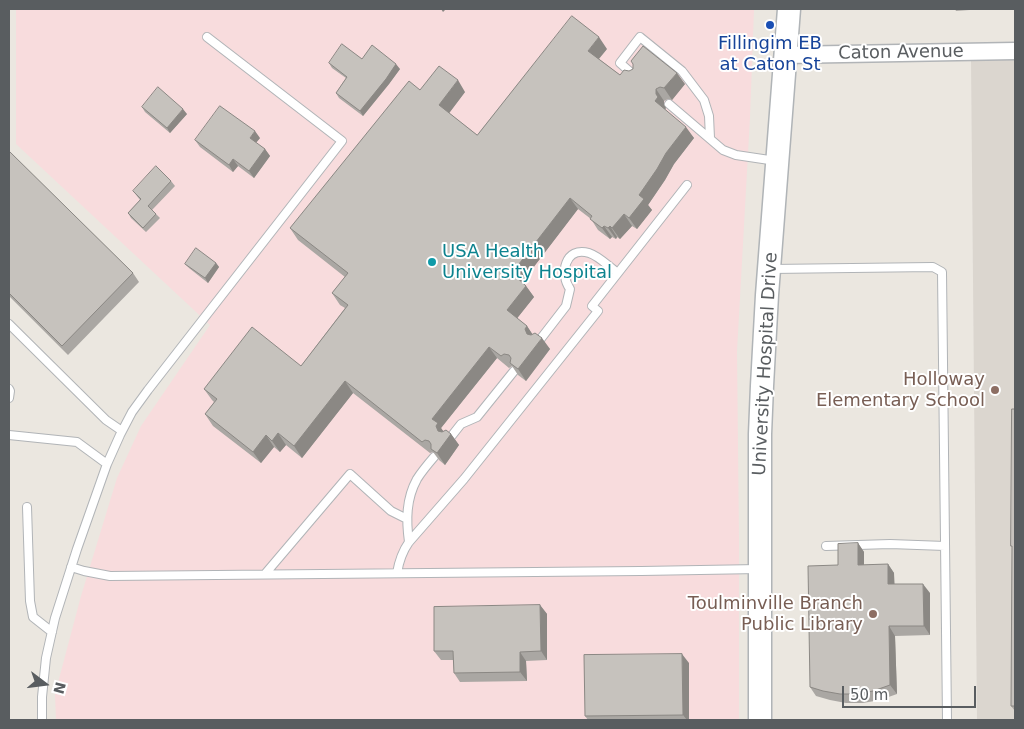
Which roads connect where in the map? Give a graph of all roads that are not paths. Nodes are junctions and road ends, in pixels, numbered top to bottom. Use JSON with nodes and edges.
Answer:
{"nodes":[{"id":1,"x":789,"y":9,"type":"edge"},
{"id":2,"x":207,"y":37,"type":"dead end"},
{"id":3,"x":1015,"y":50,"type":"edge"},
{"id":4,"x":786,"y":55,"type":"junction"},
{"id":5,"x":636,"y":77,"type":"edge"},
{"id":6,"x":669,"y":104,"type":"edge"},
{"id":7,"x":710,"y":138,"type":"junction"},
{"id":8,"x":778,"y":162,"type":"junction"},
{"id":9,"x":687,"y":185,"type":"dead end"},
{"id":10,"x":769,"y":269,"type":"junction"},
{"id":11,"x":618,"y":273,"type":"junction"},
{"id":12,"x":9,"y":324,"type":"edge"},
{"id":13,"x":539,"y":341,"type":"edge"},
{"id":14,"x":514,"y":371,"type":"edge"},
{"id":15,"x":9,"y":389,"type":"edge"},
{"id":16,"x":9,"y":398,"type":"edge"},
{"id":17,"x":122,"y":431,"type":"junction"},
{"id":18,"x":9,"y":435,"type":"edge"},
{"id":19,"x":450,"y":438,"type":"edge"},
{"id":20,"x":434,"y":457,"type":"edge"},
{"id":21,"x":107,"y":464,"type":"junction"},
{"id":22,"x":26,"y":507,"type":"dead end"},
{"id":23,"x":407,"y":519,"type":"junction"},
{"id":24,"x":409,"y":542,"type":"junction"},
{"id":25,"x":826,"y":546,"type":"dead end"},
{"id":26,"x":945,"y":546,"type":"junction"},
{"id":27,"x":71,"y":567,"type":"junction"},
{"id":28,"x":761,"y":569,"type":"junction"},
{"id":29,"x":397,"y":573,"type":"junction"},
{"id":30,"x":265,"y":574,"type":"junction"},
{"id":31,"x":52,"y":632,"type":"junction"},
{"id":32,"x":42,"y":720,"type":"edge"},
{"id":33,"x":760,"y":720,"type":"edge"},
{"id":34,"x":947,"y":720,"type":"edge"}],
"edges":[{"from":1,"to":4,"type":"street","name":"University Hospital Drive"},
{"from":2,"to":17,"type":"lane"},
{"from":3,"to":4,"type":"street","name":"Caton Avenue"},
{"from":4,"to":8,"type":"street","name":"University Hospital Drive"},
{"from":5,"to":7,"type":"lane"},
{"from":6,"to":7,"type":"lane"},
{"from":7,"to":8,"type":"lane"},
{"from":8,"to":10,"type":"street","name":"University Hospital Drive"},
{"from":9,"to":11,"type":"lane"},
{"from":10,"to":26,"type":"lane"},
{"from":10,"to":28,"type":"street","name":"University Hospital Drive"},
{"from":11,"to":13,"type":"lane"},
{"from":11,"to":24,"type":"lane"},
{"from":12,"to":17,"type":"lane"},
{"from":14,"to":19,"type":"lane"},
{"from":15,"to":16,"type":"lane"},
{"from":17,"to":21,"type":"lane"},
{"from":18,"to":21,"type":"lane"},
{"from":20,"to":23,"type":"lane"},
{"from":21,"to":27,"type":"lane"},
{"from":22,"to":31,"type":"lane"},
{"from":23,"to":24,"type":"lane"},
{"from":23,"to":30,"type":"lane"},
{"from":24,"to":29,"type":"lane"},
{"from":25,"to":26,"type":"lane"},
{"from":26,"to":34,"type":"lane"},
{"from":27,"to":30,"type":"lane"},
{"from":27,"to":31,"type":"lane"},
{"from":28,"to":29,"type":"lane"},
{"from":28,"to":33,"type":"street","name":"University Hospital Drive"},
{"from":29,"to":30,"type":"lane"},
{"from":31,"to":32,"type":"lane"}]}
